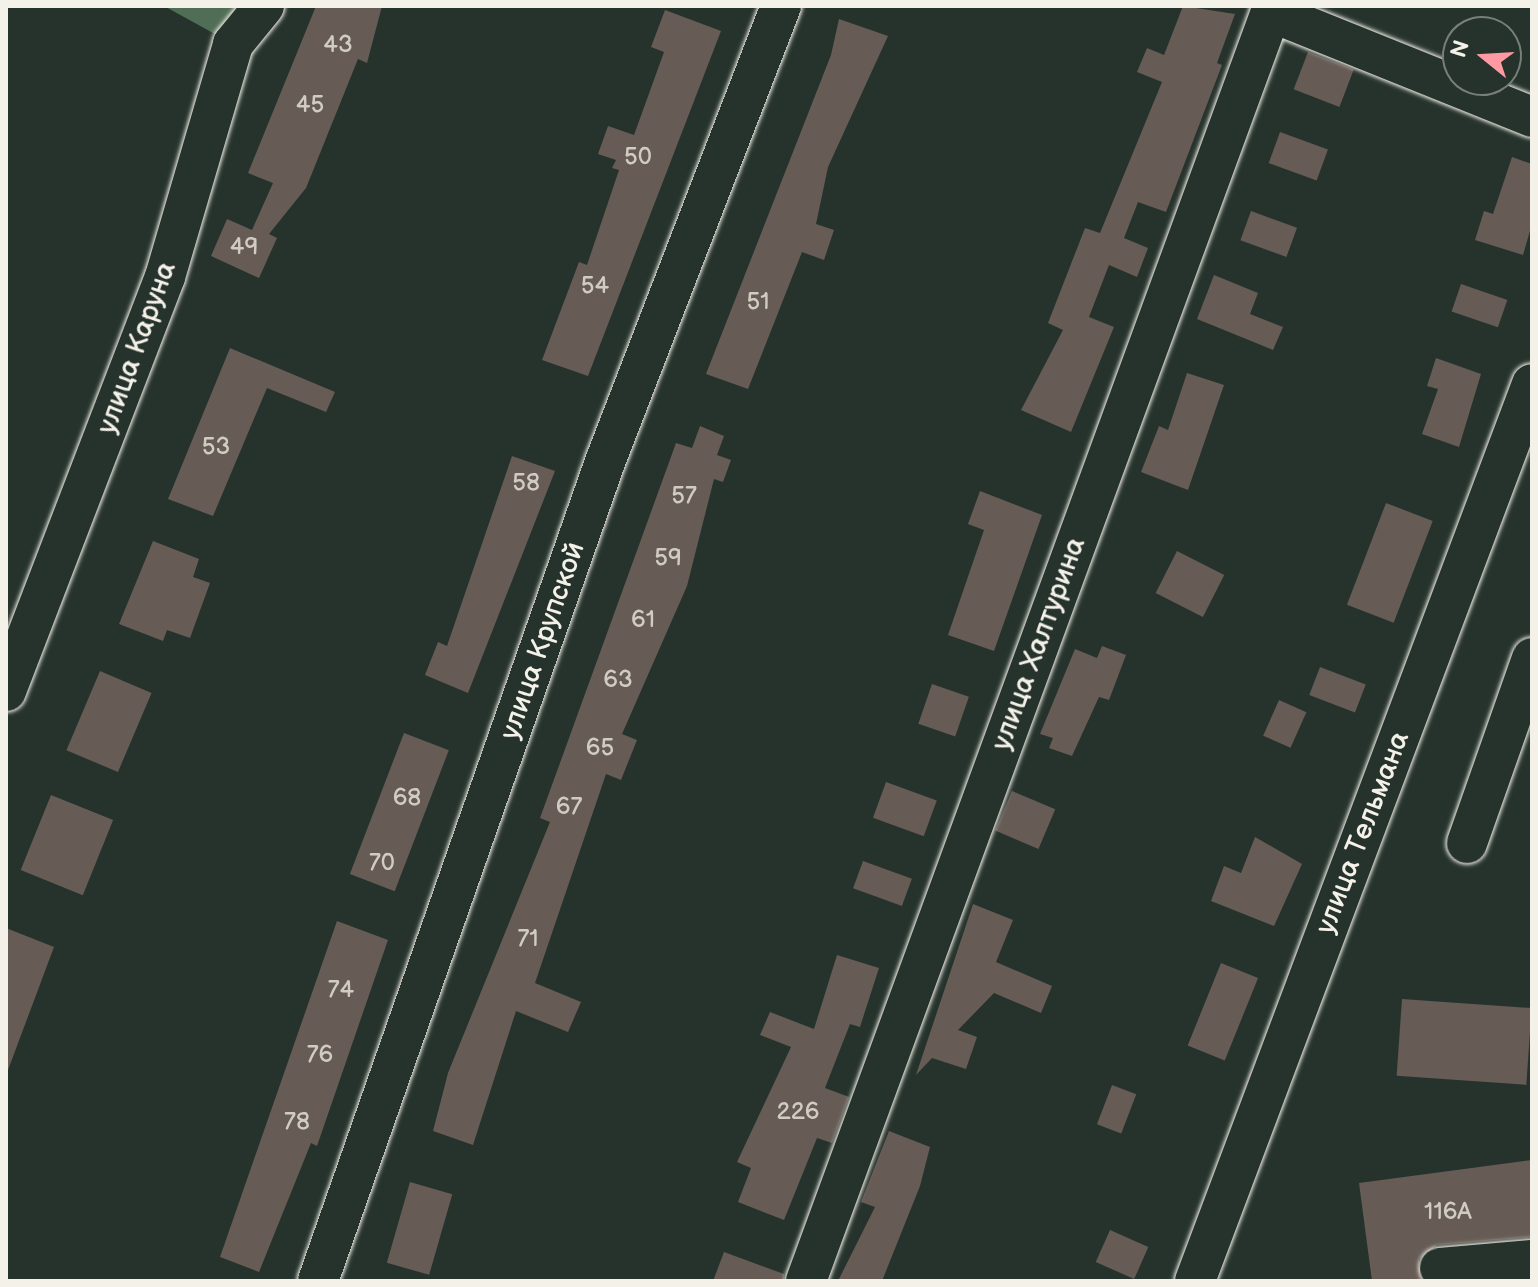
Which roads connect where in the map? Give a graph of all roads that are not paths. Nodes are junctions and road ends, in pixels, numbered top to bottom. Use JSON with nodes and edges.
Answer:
{"nodes":[{"id":1,"x":264,"y":6,"type":"edge"},
{"id":2,"x":781,"y":6,"type":"edge"},
{"id":3,"x":1272,"y":9,"type":"edge"},
{"id":4,"x":1532,"y":117,"type":"edge"},
{"id":5,"x":1532,"y":384,"type":"edge"},
{"id":6,"x":1532,"y":658,"type":"edge"},
{"id":7,"x":6,"y":691,"type":"edge"},
{"id":8,"x":1467,"y":843,"type":"dead end"},
{"id":9,"x":1532,"y":1260,"type":"edge"},
{"id":10,"x":1440,"y":1268,"type":"dead end"},
{"id":11,"x":318,"y":1281,"type":"edge"},
{"id":12,"x":806,"y":1281,"type":"edge"},
{"id":13,"x":1195,"y":1281,"type":"edge"}],
"edges":[{"from":1,"to":7,"type":"street","name":"улица Каруна"},
{"from":2,"to":11,"type":"street","name":"улица Крупской"},
{"from":3,"to":4,"type":"street"},
{"from":3,"to":12,"type":"street","name":"улица Халтурина"},
{"from":5,"to":13,"type":"street","name":"улица Тельмана"},
{"from":6,"to":8,"type":"street"},
{"from":9,"to":10,"type":"street"}]}
